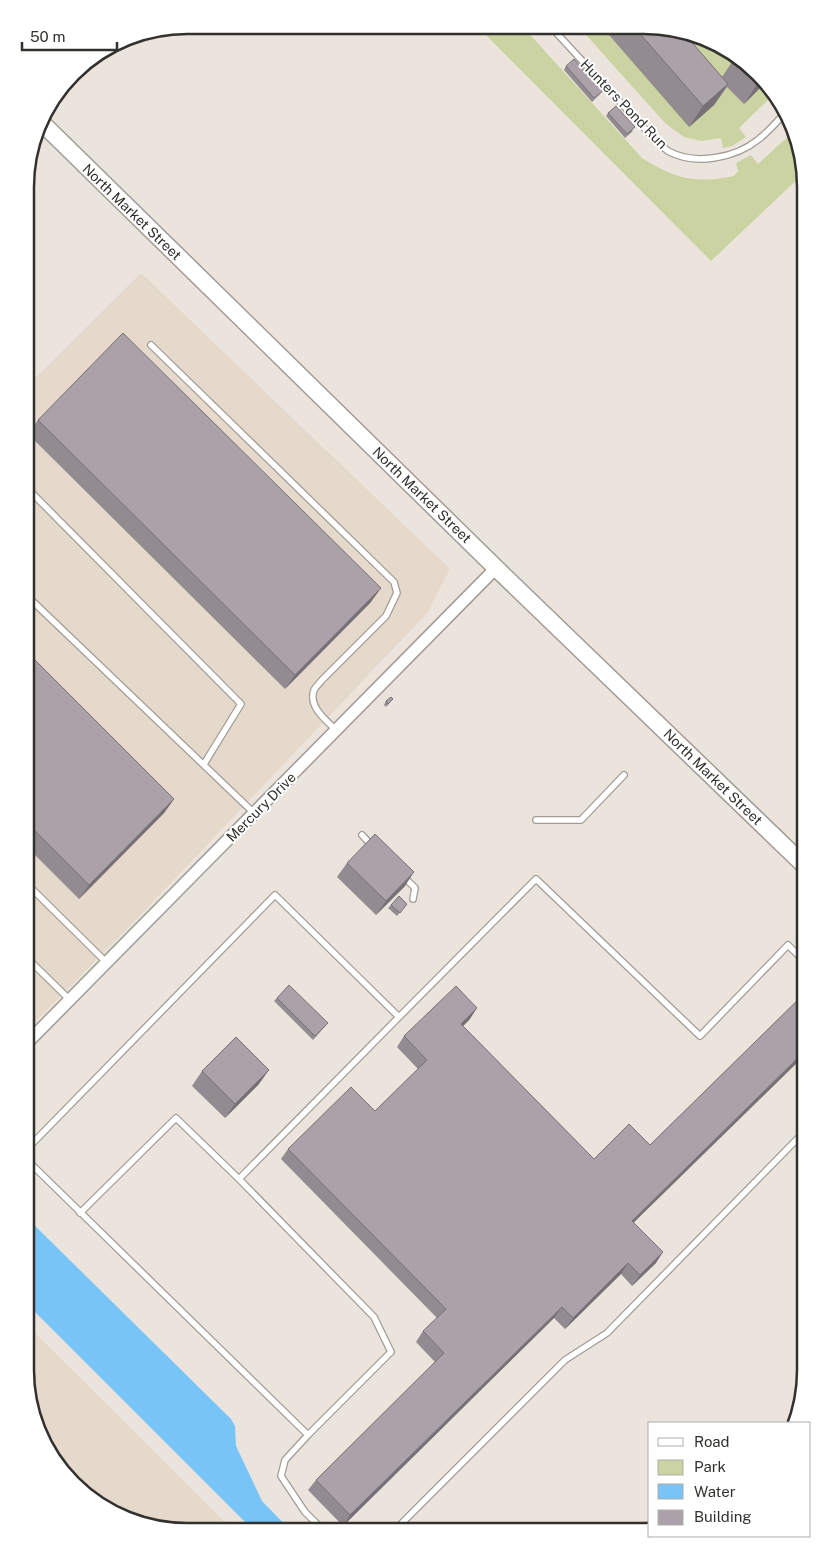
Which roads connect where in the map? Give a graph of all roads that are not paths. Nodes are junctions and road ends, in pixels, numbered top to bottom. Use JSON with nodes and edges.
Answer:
{"nodes":[{"id":1,"x":557,"y":34,"type":"edge"},
{"id":2,"x":781,"y":117,"type":"edge"},
{"id":3,"x":46,"y":127,"type":"edge"},
{"id":4,"x":151,"y":345,"type":"dead end"},
{"id":5,"x":34,"y":494,"type":"edge"},
{"id":6,"x":496,"y":568,"type":"junction"},
{"id":7,"x":34,"y":603,"type":"edge"},
{"id":8,"x":336,"y":731,"type":"junction"},
{"id":9,"x":204,"y":764,"type":"junction"},
{"id":10,"x":624,"y":775,"type":"dead end"},
{"id":11,"x":254,"y":813,"type":"junction"},
{"id":12,"x":536,"y":820,"type":"dead end"},
{"id":13,"x":362,"y":835,"type":"dead end"},
{"id":14,"x":376,"y":849,"type":"edge"},
{"id":15,"x":797,"y":858,"type":"edge"},
{"id":16,"x":396,"y":869,"type":"edge"},
{"id":17,"x":34,"y":891,"type":"edge"},
{"id":18,"x":413,"y":900,"type":"dead end"},
{"id":19,"x":797,"y":954,"type":"edge"},
{"id":20,"x":107,"y":963,"type":"junction"},
{"id":21,"x":34,"y":964,"type":"edge"},
{"id":22,"x":70,"y":1000,"type":"junction"},
{"id":23,"x":399,"y":1017,"type":"junction"},
{"id":24,"x":34,"y":1036,"type":"edge"},
{"id":25,"x":797,"y":1139,"type":"edge"},
{"id":26,"x":34,"y":1142,"type":"edge"},
{"id":27,"x":34,"y":1167,"type":"edge"},
{"id":28,"x":239,"y":1179,"type":"junction"},
{"id":29,"x":80,"y":1213,"type":"junction"},
{"id":30,"x":308,"y":1435,"type":"junction"},
{"id":31,"x":316,"y":1523,"type":"edge"},
{"id":32,"x":402,"y":1523,"type":"edge"}],
"edges":[{"from":1,"to":2,"type":"lane","name":"Hunters Pond Run"},
{"from":3,"to":6,"type":"main road","name":"North Market Street"},
{"from":4,"to":8,"type":"lane"},
{"from":5,"to":9,"type":"lane"},
{"from":6,"to":8,"type":"street","name":"Mercury Drive"},
{"from":6,"to":15,"type":"main road","name":"North Market Street"},
{"from":7,"to":9,"type":"lane"},
{"from":8,"to":11,"type":"street","name":"Mercury Drive"},
{"from":9,"to":11,"type":"lane"},
{"from":10,"to":12,"type":"lane"},
{"from":11,"to":20,"type":"street","name":"Mercury Drive"},
{"from":13,"to":14,"type":"lane"},
{"from":16,"to":18,"type":"lane"},
{"from":17,"to":20,"type":"lane"},
{"from":19,"to":23,"type":"lane"},
{"from":20,"to":22,"type":"street","name":"Mercury Drive"},
{"from":21,"to":22,"type":"lane"},
{"from":22,"to":24,"type":"street","name":"Mercury Drive"},
{"from":23,"to":26,"type":"lane"},
{"from":23,"to":28,"type":"lane"},
{"from":25,"to":32,"type":"lane"},
{"from":27,"to":29,"type":"lane"},
{"from":28,"to":29,"type":"lane"},
{"from":28,"to":30,"type":"lane"},
{"from":29,"to":30,"type":"lane"},
{"from":30,"to":31,"type":"lane"}]}
